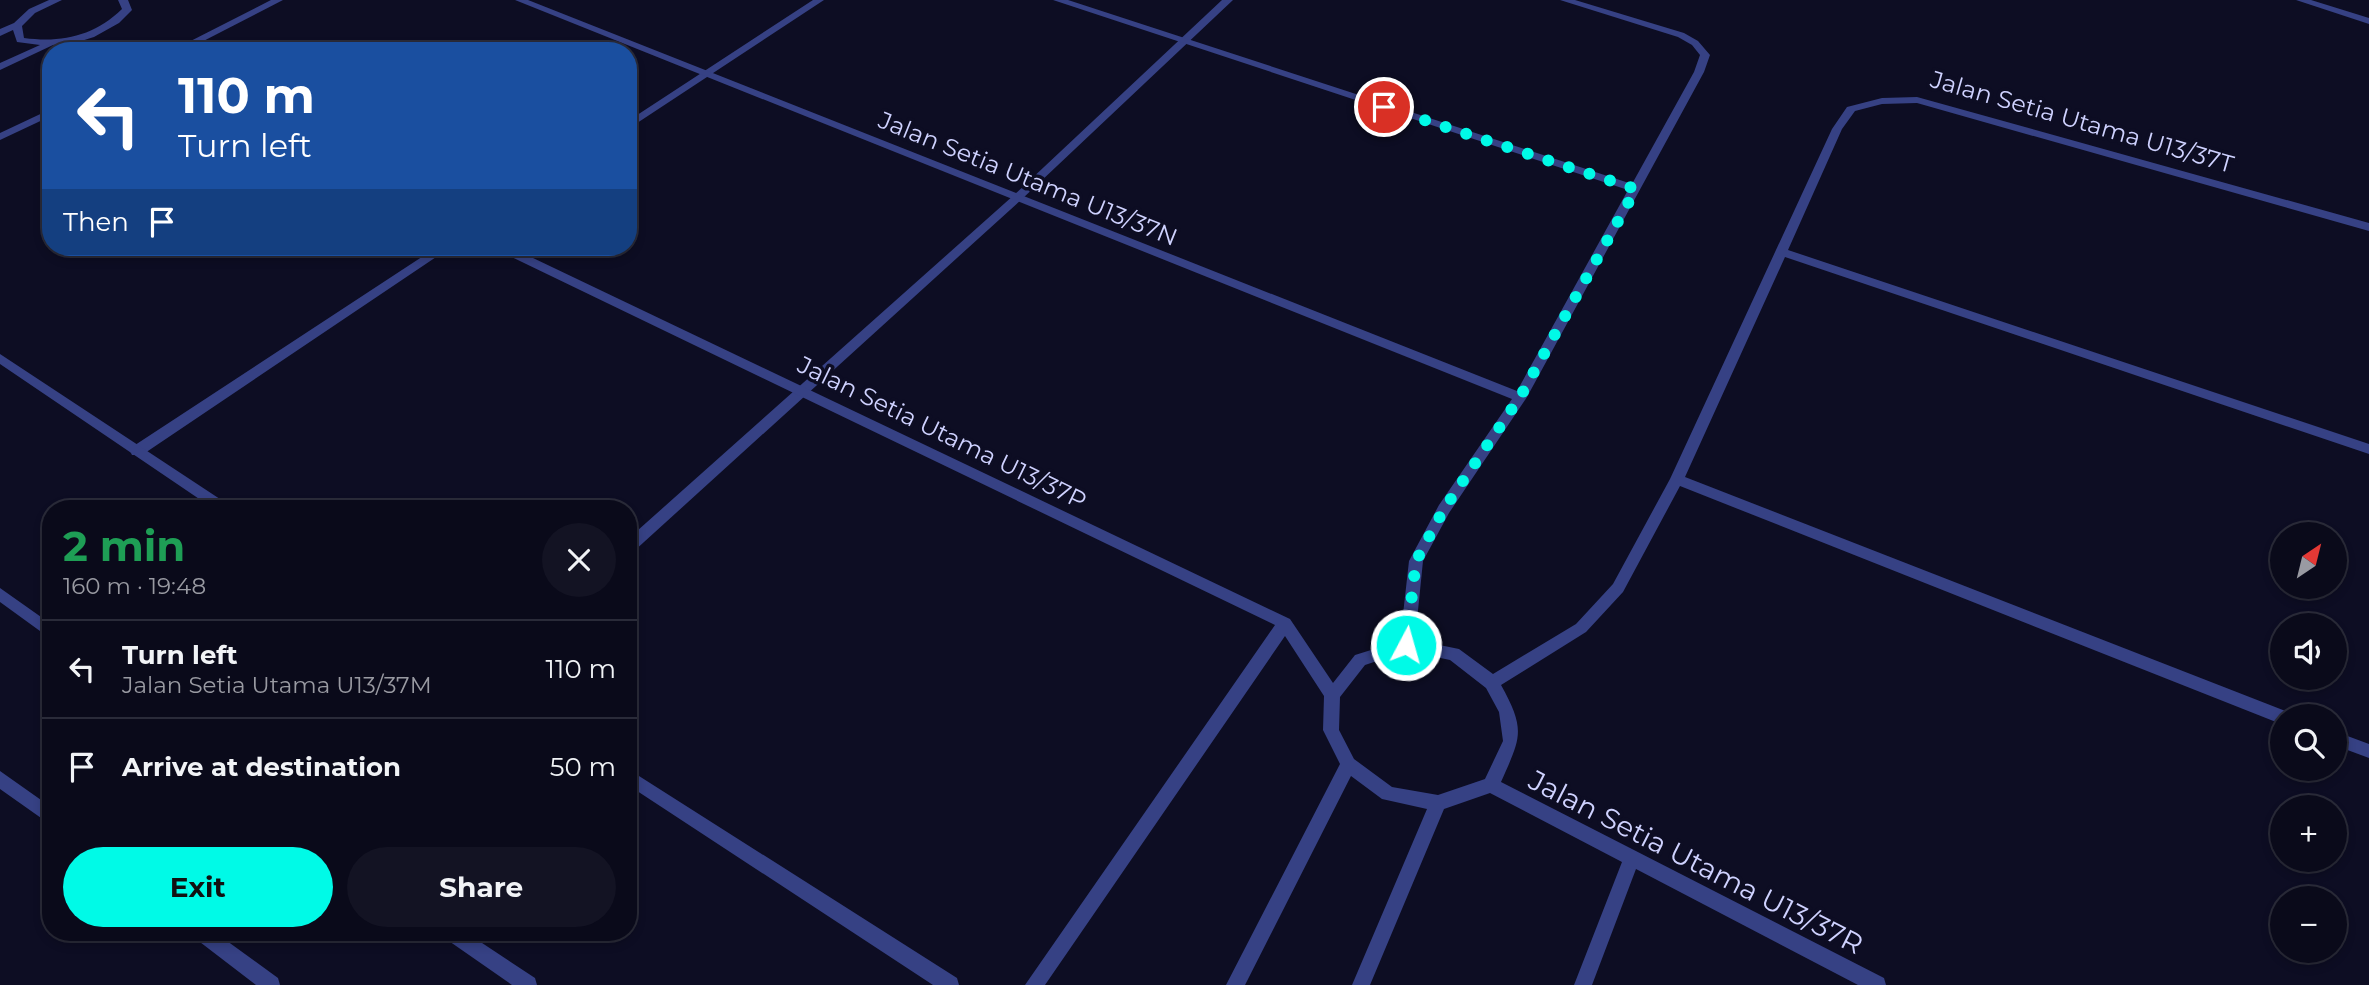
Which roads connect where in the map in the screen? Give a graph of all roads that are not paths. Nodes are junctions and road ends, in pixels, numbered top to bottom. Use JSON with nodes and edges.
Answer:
{"nodes":[{"id":1,"x":57,"y":0,"type":"edge"},
{"id":2,"x":123,"y":0,"type":"edge"},
{"id":3,"x":278,"y":0,"type":"edge"},
{"id":4,"x":520,"y":0,"type":"edge"},
{"id":5,"x":819,"y":0,"type":"edge"},
{"id":6,"x":1058,"y":0,"type":"edge"},
{"id":7,"x":1228,"y":0,"type":"edge"},
{"id":8,"x":1566,"y":0,"type":"edge"},
{"id":9,"x":2301,"y":0,"type":"edge"},
{"id":10,"x":2369,"y":21,"type":"edge"},
{"id":11,"x":17,"y":25,"type":"junction"},
{"id":12,"x":0,"y":33,"type":"edge"},
{"id":13,"x":1183,"y":41,"type":"junction"},
{"id":14,"x":65,"y":42,"type":"edge"},
{"id":15,"x":194,"y":42,"type":"edge"},
{"id":16,"x":626,"y":42,"type":"edge"},
{"id":17,"x":42,"y":44,"type":"edge"},
{"id":18,"x":637,"y":46,"type":"edge"},
{"id":19,"x":42,"y":48,"type":"edge"},
{"id":20,"x":0,"y":67,"type":"edge"},
{"id":21,"x":707,"y":74,"type":"junction"},
{"id":22,"x":42,"y":116,"type":"edge"},
{"id":23,"x":637,"y":120,"type":"edge"},
{"id":24,"x":0,"y":137,"type":"edge"},
{"id":25,"x":1636,"y":189,"type":"junction"},
{"id":26,"x":1018,"y":197,"type":"junction"},
{"id":27,"x":2369,"y":227,"type":"edge"},
{"id":28,"x":1783,"y":252,"type":"junction"},
{"id":29,"x":431,"y":256,"type":"edge"},
{"id":30,"x":520,"y":256,"type":"edge"},
{"id":31,"x":0,"y":358,"type":"edge"},
{"id":32,"x":802,"y":391,"type":"junction"},
{"id":33,"x":1520,"y":397,"type":"junction"},
{"id":34,"x":2369,"y":449,"type":"edge"},
{"id":35,"x":137,"y":451,"type":"junction"},
{"id":36,"x":1677,"y":479,"type":"junction"},
{"id":37,"x":210,"y":500,"type":"edge"},
{"id":38,"x":637,"y":540,"type":"edge"},
{"id":39,"x":0,"y":594,"type":"edge"},
{"id":40,"x":1286,"y":623,"type":"junction"},
{"id":41,"x":42,"y":626,"type":"edge"},
{"id":42,"x":1406,"y":645,"type":"junction"},
{"id":43,"x":1492,"y":683,"type":"junction"},
{"id":44,"x":1332,"y":695,"type":"junction"},
{"id":45,"x":2270,"y":712,"type":"edge"},
{"id":46,"x":2347,"y":743,"type":"edge"},
{"id":47,"x":2369,"y":751,"type":"edge"},
{"id":48,"x":1348,"y":764,"type":"junction"},
{"id":49,"x":0,"y":779,"type":"edge"},
{"id":50,"x":637,"y":782,"type":"edge"},
{"id":51,"x":1491,"y":785,"type":"junction"},
{"id":52,"x":1438,"y":803,"type":"junction"},
{"id":53,"x":42,"y":810,"type":"edge"},
{"id":54,"x":1630,"y":860,"type":"junction"},
{"id":55,"x":213,"y":941,"type":"edge"},
{"id":56,"x":464,"y":941,"type":"edge"},
{"id":57,"x":271,"y":985,"type":"edge"},
{"id":58,"x":528,"y":985,"type":"edge"},
{"id":59,"x":950,"y":985,"type":"edge"},
{"id":60,"x":1034,"y":985,"type":"edge"},
{"id":61,"x":1235,"y":985,"type":"edge"},
{"id":62,"x":1361,"y":985,"type":"edge"},
{"id":63,"x":1583,"y":985,"type":"edge"},
{"id":64,"x":1877,"y":985,"type":"edge"}],
"edges":[{"from":1,"to":11,"type":"street"},
{"from":2,"to":14,"type":"street"},
{"from":3,"to":15,"type":"street"},
{"from":4,"to":16,"type":"street","name":"Jalan Setia Utama U13/37N"},
{"from":5,"to":21,"type":"street"},
{"from":6,"to":13,"type":"street"},
{"from":7,"to":13,"type":"street"},
{"from":8,"to":25,"type":"street"},
{"from":9,"to":10,"type":"street"},
{"from":11,"to":12,"type":"street"},
{"from":11,"to":17,"type":"street"},
{"from":13,"to":25,"type":"street"},
{"from":13,"to":26,"type":"street"},
{"from":18,"to":21,"type":"street","name":"Jalan Setia Utama U13/37N"},
{"from":19,"to":20,"type":"street"},
{"from":21,"to":23,"type":"street"},
{"from":21,"to":26,"type":"street","name":"Jalan Setia Utama U13/37N"},
{"from":22,"to":24,"type":"street"},
{"from":25,"to":33,"type":"street"},
{"from":26,"to":32,"type":"street"},
{"from":26,"to":33,"type":"street","name":"Jalan Setia Utama U13/37N"},
{"from":27,"to":28,"type":"street","name":"Jalan Setia Utama U13/37T"},
{"from":28,"to":34,"type":"street"},
{"from":28,"to":36,"type":"street","name":"Jalan Setia Utama U13/37T"},
{"from":29,"to":35,"type":"street"},
{"from":30,"to":32,"type":"street","name":"Jalan Setia Utama U13/37P"},
{"from":31,"to":35,"type":"street"},
{"from":32,"to":38,"type":"street"},
{"from":32,"to":40,"type":"street","name":"Jalan Setia Utama U13/37P"},
{"from":33,"to":42,"type":"street"},
{"from":35,"to":37,"type":"street"},
{"from":36,"to":43,"type":"street","name":"Jalan Setia Utama U13/37T"},
{"from":36,"to":45,"type":"street"},
{"from":39,"to":41,"type":"street"},
{"from":40,"to":44,"type":"street"},
{"from":40,"to":60,"type":"street"},
{"from":42,"to":43,"type":"street"},
{"from":42,"to":44,"type":"street"},
{"from":43,"to":51,"type":"street"},
{"from":44,"to":48,"type":"street"},
{"from":46,"to":47,"type":"street"},
{"from":48,"to":52,"type":"street"},
{"from":48,"to":61,"type":"street"},
{"from":49,"to":53,"type":"street"},
{"from":50,"to":59,"type":"street"},
{"from":51,"to":52,"type":"street"},
{"from":51,"to":54,"type":"street","name":"Jalan Setia Utama U13/37R"},
{"from":52,"to":62,"type":"street"},
{"from":54,"to":63,"type":"street"},
{"from":54,"to":64,"type":"street","name":"Jalan Setia Utama U13/37R"},
{"from":55,"to":57,"type":"street"},
{"from":56,"to":58,"type":"street"}]}
